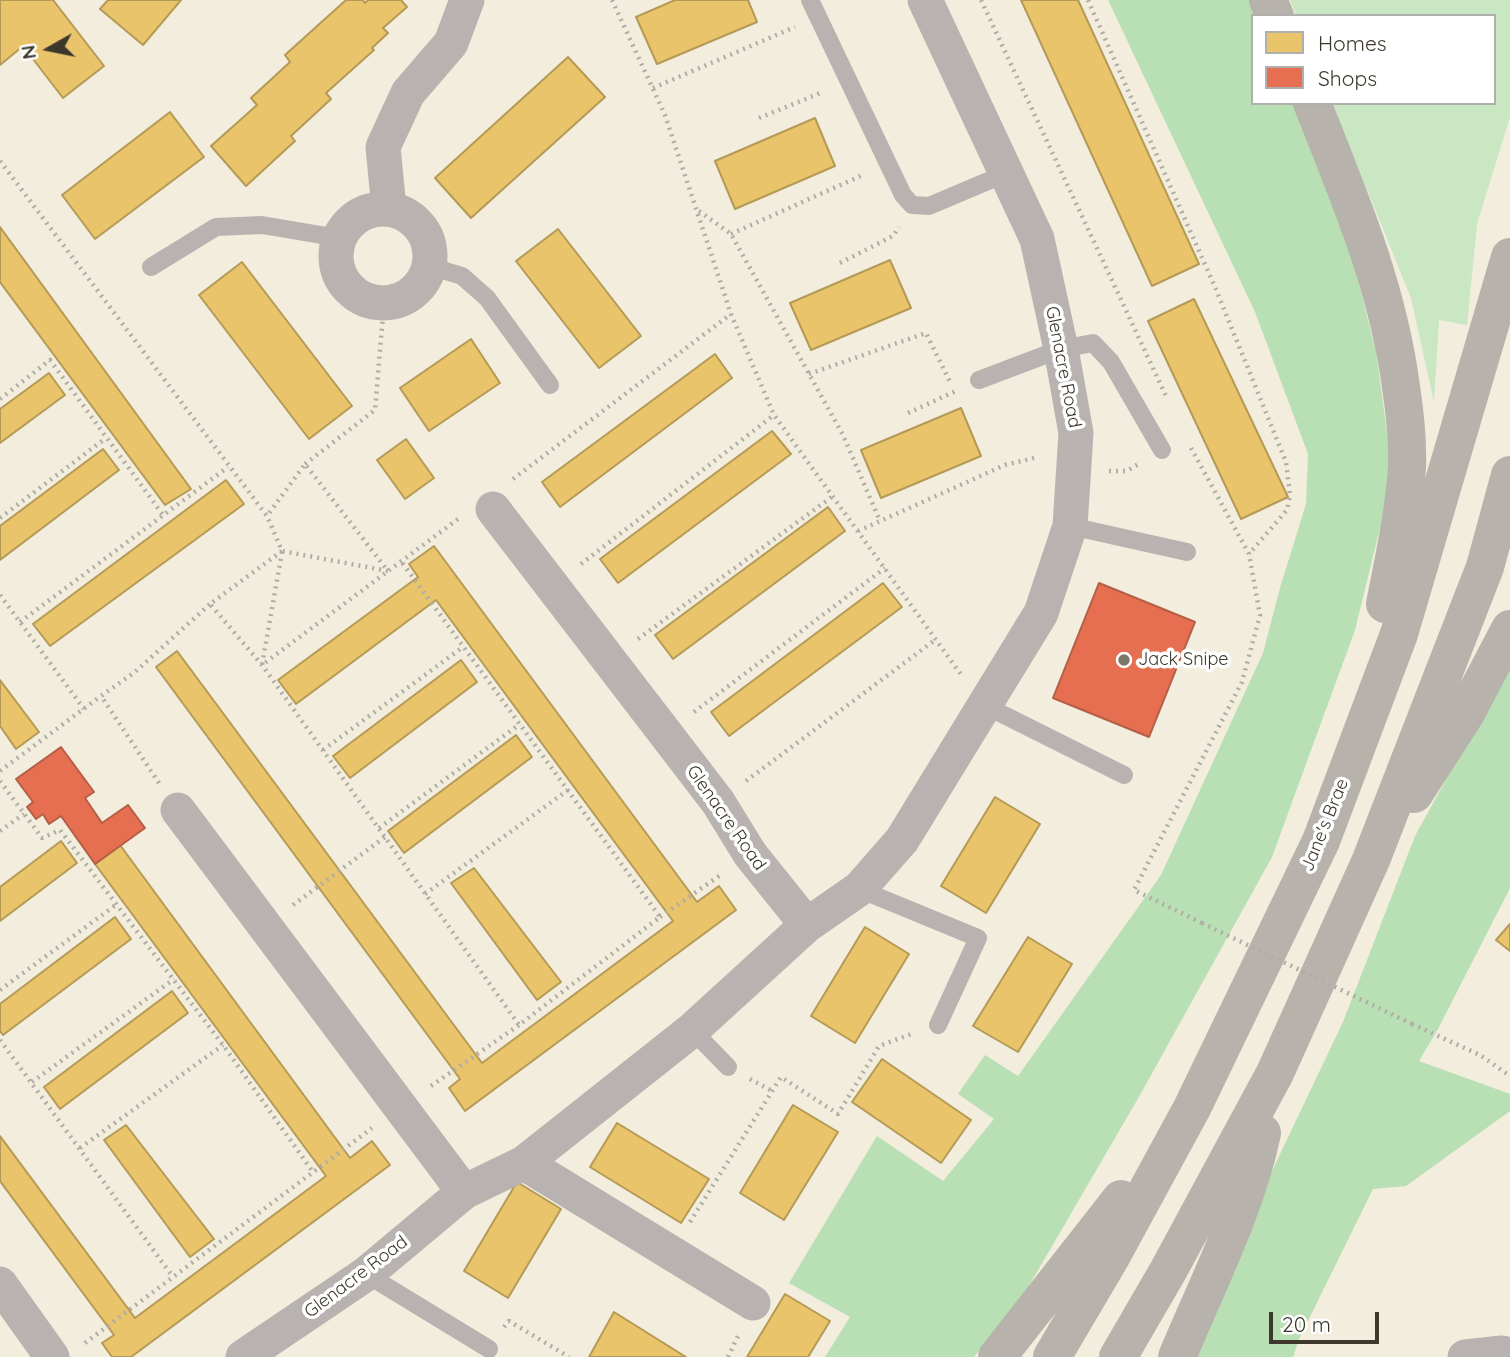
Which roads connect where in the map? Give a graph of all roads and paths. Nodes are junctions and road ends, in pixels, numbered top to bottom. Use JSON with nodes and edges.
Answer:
{"nodes":[{"id":1,"x":467,"y":0,"type":"edge"},
{"id":2,"x":612,"y":0,"type":"edge"},
{"id":3,"x":810,"y":0,"type":"edge"},
{"id":4,"x":925,"y":0,"type":"edge"},
{"id":5,"x":981,"y":0,"type":"edge"},
{"id":6,"x":1088,"y":0,"type":"edge"},
{"id":7,"x":818,"y":17,"type":"junction"},
{"id":8,"x":849,"y":81,"type":"junction"},
{"id":9,"x":653,"y":88,"type":"junction"},
{"id":10,"x":1313,"y":105,"type":"edge"},
{"id":11,"x":759,"y":118,"type":"dead end"},
{"id":12,"x":0,"y":161,"type":"edge"},
{"id":13,"x":888,"y":164,"type":"junction"},
{"id":14,"x":1007,"y":173,"type":"junction"},
{"id":15,"x":912,"y":205,"type":"junction"},
{"id":16,"x":389,"y":209,"type":"junction"},
{"id":17,"x":697,"y":210,"type":"junction"},
{"id":18,"x":731,"y":234,"type":"junction"},
{"id":19,"x":339,"y":238,"type":"junction"},
{"id":20,"x":1510,"y":257,"type":"edge"},
{"id":21,"x":840,"y":263,"type":"dead end"},
{"id":22,"x":429,"y":266,"type":"junction"},
{"id":23,"x":151,"y":267,"type":"dead end"},
{"id":24,"x":384,"y":303,"type":"junction"},
{"id":25,"x":732,"y":314,"type":"junction"},
{"id":26,"x":1061,"y":349,"type":"junction"},
{"id":27,"x":809,"y":374,"type":"junction"},
{"id":28,"x":979,"y":380,"type":"joint"},
{"id":29,"x":550,"y":385,"type":"dead end"},
{"id":30,"x":0,"y":390,"type":"edge"},
{"id":31,"x":955,"y":391,"type":"junction"},
{"id":32,"x":2,"y":397,"type":"edge"},
{"id":33,"x":1169,"y":402,"type":"dead end"},
{"id":34,"x":908,"y":413,"type":"dead end"},
{"id":35,"x":774,"y":415,"type":"junction"},
{"id":36,"x":106,"y":438,"type":"junction"},
{"id":37,"x":1162,"y":450,"type":"junction"},
{"id":38,"x":1074,"y":461,"type":"junction"},
{"id":39,"x":305,"y":464,"type":"junction"},
{"id":40,"x":228,"y":467,"type":"junction"},
{"id":41,"x":1510,"y":475,"type":"edge"},
{"id":42,"x":833,"y":496,"type":"junction"},
{"id":43,"x":489,"y":502,"type":"junction"},
{"id":44,"x":163,"y":515,"type":"junction"},
{"id":45,"x":267,"y":516,"type":"junction"},
{"id":46,"x":0,"y":518,"type":"edge"},
{"id":47,"x":880,"y":521,"type":"junction"},
{"id":48,"x":1070,"y":526,"type":"junction"},
{"id":49,"x":858,"y":531,"type":"junction"},
{"id":50,"x":282,"y":551,"type":"junction"},
{"id":51,"x":1187,"y":552,"type":"dead end"},
{"id":52,"x":1249,"y":554,"type":"junction"},
{"id":53,"x":401,"y":561,"type":"junction"},
{"id":54,"x":885,"y":568,"type":"junction"},
{"id":55,"x":388,"y":571,"type":"junction"},
{"id":56,"x":552,"y":586,"type":"junction"},
{"id":57,"x":0,"y":595,"type":"edge"},
{"id":58,"x":210,"y":604,"type":"junction"},
{"id":59,"x":20,"y":622,"type":"junction"},
{"id":60,"x":1510,"y":629,"type":"edge"},
{"id":61,"x":935,"y":640,"type":"junction"},
{"id":62,"x":463,"y":647,"type":"junction"},
{"id":63,"x":609,"y":660,"type":"junction"},
{"id":64,"x":262,"y":665,"type":"junction"},
{"id":65,"x":100,"y":696,"type":"junction"},
{"id":66,"x":984,"y":705,"type":"junction"},
{"id":67,"x":84,"y":709,"type":"junction"},
{"id":68,"x":520,"y":724,"type":"junction"},
{"id":69,"x":1361,"y":733,"type":"junction"},
{"id":70,"x":665,"y":734,"type":"junction"},
{"id":71,"x":323,"y":750,"type":"junction"},
{"id":72,"x":0,"y":771,"type":"edge"},
{"id":73,"x":1124,"y":775,"type":"dead end"},
{"id":74,"x":0,"y":782,"type":"edge"},
{"id":75,"x":568,"y":790,"type":"junction"},
{"id":76,"x":718,"y":802,"type":"junction"},
{"id":77,"x":178,"y":810,"type":"joint"},
{"id":78,"x":24,"y":814,"type":"junction"},
{"id":79,"x":379,"y":828,"type":"junction"},
{"id":80,"x":0,"y":831,"type":"edge"},
{"id":81,"x":384,"y":837,"type":"junction"},
{"id":82,"x":750,"y":854,"type":"junction"},
{"id":83,"x":1371,"y":860,"type":"junction"},
{"id":84,"x":859,"y":889,"type":"junction"},
{"id":85,"x":425,"y":894,"type":"junction"},
{"id":86,"x":117,"y":904,"type":"junction"},
{"id":87,"x":660,"y":917,"type":"junction"},
{"id":88,"x":807,"y":925,"type":"junction"},
{"id":89,"x":264,"y":926,"type":"junction"},
{"id":90,"x":174,"y":979,"type":"junction"},
{"id":91,"x":0,"y":990,"type":"edge"},
{"id":92,"x":519,"y":1025,"type":"junction"},
{"id":93,"x":938,"y":1025,"type":"joint"},
{"id":94,"x":692,"y":1030,"type":"junction"},
{"id":95,"x":0,"y":1040,"type":"edge"},
{"id":96,"x":223,"y":1045,"type":"junction"},
{"id":97,"x":728,"y":1067,"type":"dead end"},
{"id":98,"x":1275,"y":1073,"type":"junction"},
{"id":99,"x":1510,"y":1076,"type":"edge"},
{"id":100,"x":32,"y":1083,"type":"junction"},
{"id":101,"x":400,"y":1107,"type":"junction"},
{"id":102,"x":1192,"y":1108,"type":"junction"},
{"id":103,"x":80,"y":1148,"type":"junction"},
{"id":104,"x":524,"y":1163,"type":"junction"},
{"id":105,"x":313,"y":1172,"type":"junction"},
{"id":106,"x":464,"y":1192,"type":"junction"},
{"id":107,"x":671,"y":1253,"type":"junction"},
{"id":108,"x":366,"y":1274,"type":"junction"},
{"id":109,"x":173,"y":1278,"type":"junction"},
{"id":110,"x":0,"y":1284,"type":"edge"},
{"id":111,"x":753,"y":1303,"type":"dead end"},
{"id":112,"x":489,"y":1349,"type":"joint"},
{"id":113,"x":65,"y":1353,"type":"edge"},
{"id":114,"x":1510,"y":1354,"type":"edge"},
{"id":115,"x":243,"y":1357,"type":"edge"},
{"id":116,"x":569,"y":1357,"type":"edge"},
{"id":117,"x":997,"y":1357,"type":"edge"},
{"id":118,"x":1052,"y":1357,"type":"edge"},
{"id":119,"x":1118,"y":1357,"type":"edge"},
{"id":120,"x":1177,"y":1357,"type":"edge"},
{"id":121,"x":1465,"y":1357,"type":"edge"}],
"edges":[{"from":1,"to":16,"type":"street"},
{"from":2,"to":9,"type":"path"},
{"from":3,"to":7,"type":"lane"},
{"from":4,"to":14,"type":"street","name":"Glenacre Road"},
{"from":5,"to":33,"type":"path"},
{"from":6,"to":52,"type":"path"},
{"from":7,"to":8,"type":"lane"},
{"from":7,"to":9,"type":"path"},
{"from":8,"to":11,"type":"path"},
{"from":8,"to":13,"type":"lane"},
{"from":9,"to":17,"type":"path"},
{"from":10,"to":69,"type":"main road"},
{"from":12,"to":40,"type":"path"},
{"from":13,"to":15,"type":"lane"},
{"from":13,"to":18,"type":"path"},
{"from":14,"to":15,"type":"lane"},
{"from":14,"to":26,"type":"street","name":"Glenacre Road"},
{"from":15,"to":21,"type":"path"},
{"from":16,"to":19,"type":"street"},
{"from":16,"to":22,"type":"street"},
{"from":17,"to":18,"type":"path"},
{"from":17,"to":25,"type":"path"},
{"from":18,"to":27,"type":"path"},
{"from":19,"to":23,"type":"lane"},
{"from":19,"to":24,"type":"street"},
{"from":20,"to":69,"type":"main road","name":"Jane's Brae"},
{"from":22,"to":24,"type":"street"},
{"from":22,"to":29,"type":"lane"},
{"from":24,"to":39,"type":"path"},
{"from":25,"to":35,"type":"path"},
{"from":25,"to":43,"type":"path"},
{"from":26,"to":28,"type":"lane"},
{"from":26,"to":37,"type":"lane"},
{"from":26,"to":38,"type":"street","name":"Glenacre Road"},
{"from":27,"to":31,"type":"path"},
{"from":27,"to":47,"type":"path"},
{"from":28,"to":31,"type":"path"},
{"from":30,"to":32,"type":"path"},
{"from":31,"to":34,"type":"path"},
{"from":32,"to":36,"type":"path"},
{"from":35,"to":42,"type":"path"},
{"from":35,"to":56,"type":"path"},
{"from":36,"to":44,"type":"path"},
{"from":36,"to":46,"type":"path"},
{"from":37,"to":38,"type":"path"},
{"from":37,"to":52,"type":"path"},
{"from":38,"to":47,"type":"path"},
{"from":38,"to":48,"type":"street","name":"Glenacre Road"},
{"from":39,"to":45,"type":"path"},
{"from":39,"to":55,"type":"path"},
{"from":40,"to":44,"type":"path"},
{"from":40,"to":45,"type":"path"},
{"from":41,"to":83,"type":"main road"},
{"from":42,"to":49,"type":"path"},
{"from":42,"to":63,"type":"path"},
{"from":43,"to":53,"type":"path"},
{"from":43,"to":56,"type":"street","name":"Glenacre Road"},
{"from":44,"to":59,"type":"path"},
{"from":45,"to":50,"type":"path"},
{"from":47,"to":49,"type":"path"},
{"from":48,"to":51,"type":"lane"},
{"from":48,"to":66,"type":"street","name":"Glenacre Road"},
{"from":49,"to":54,"type":"path"},
{"from":50,"to":55,"type":"path"},
{"from":50,"to":58,"type":"path"},
{"from":50,"to":64,"type":"path"},
{"from":52,"to":99,"type":"path","bridge":true},
{"from":53,"to":55,"type":"path"},
{"from":53,"to":62,"type":"path"},
{"from":54,"to":61,"type":"path"},
{"from":54,"to":70,"type":"path"},
{"from":55,"to":64,"type":"path"},
{"from":56,"to":63,"type":"street","name":"Glenacre Road"},
{"from":57,"to":59,"type":"path"},
{"from":58,"to":64,"type":"path"},
{"from":58,"to":65,"type":"path"},
{"from":59,"to":67,"type":"path"},
{"from":60,"to":83,"type":"main road"},
{"from":61,"to":66,"type":"path"},
{"from":61,"to":76,"type":"path"},
{"from":62,"to":68,"type":"path"},
{"from":62,"to":71,"type":"path"},
{"from":63,"to":70,"type":"street","name":"Glenacre Road"},
{"from":64,"to":71,"type":"path"},
{"from":65,"to":67,"type":"path"},
{"from":65,"to":77,"type":"path"},
{"from":66,"to":73,"type":"lane"},
{"from":66,"to":84,"type":"street","name":"Glenacre Road"},
{"from":67,"to":72,"type":"path"},
{"from":68,"to":75,"type":"path"},
{"from":68,"to":79,"type":"path"},
{"from":69,"to":102,"type":"main road","name":"Jane's Brae"},
{"from":70,"to":76,"type":"street","name":"Glenacre Road"},
{"from":71,"to":79,"type":"path"},
{"from":74,"to":78,"type":"path"},
{"from":75,"to":85,"type":"path"},
{"from":75,"to":87,"type":"path"},
{"from":76,"to":82,"type":"street","name":"Glenacre Road"},
{"from":77,"to":89,"type":"street"},
{"from":78,"to":80,"type":"path"},
{"from":78,"to":86,"type":"path"},
{"from":79,"to":81,"type":"path"},
{"from":81,"to":85,"type":"path"},
{"from":81,"to":89,"type":"path"},
{"from":82,"to":87,"type":"path"},
{"from":82,"to":88,"type":"street","name":"Glenacre Road"},
{"from":83,"to":98,"type":"main road"},
{"from":84,"to":88,"type":"street","name":"Glenacre Road"},
{"from":84,"to":93,"type":"lane"},
{"from":85,"to":92,"type":"path"},
{"from":86,"to":90,"type":"path"},
{"from":86,"to":91,"type":"path"},
{"from":87,"to":92,"type":"path"},
{"from":88,"to":94,"type":"street","name":"Glenacre Road"},
{"from":89,"to":101,"type":"street"},
{"from":90,"to":96,"type":"path"},
{"from":90,"to":100,"type":"path"},
{"from":92,"to":101,"type":"path"},
{"from":93,"to":107,"type":"path"},
{"from":94,"to":97,"type":"lane"},
{"from":94,"to":104,"type":"street","name":"Glenacre Road"},
{"from":95,"to":100,"type":"path"},
{"from":96,"to":103,"type":"path"},
{"from":96,"to":105,"type":"path"},
{"from":98,"to":119,"type":"main road"},
{"from":98,"to":120,"type":"main road"},
{"from":100,"to":103,"type":"path"},
{"from":101,"to":105,"type":"path"},
{"from":101,"to":106,"type":"street"},
{"from":102,"to":117,"type":"main road"},
{"from":102,"to":118,"type":"main road","name":"Jane's Brae"},
{"from":103,"to":109,"type":"path"},
{"from":104,"to":106,"type":"street","name":"Glenacre Road"},
{"from":104,"to":107,"type":"street"},
{"from":105,"to":109,"type":"path"},
{"from":106,"to":108,"type":"street","name":"Glenacre Road"},
{"from":107,"to":111,"type":"street"},
{"from":108,"to":112,"type":"lane"},
{"from":108,"to":115,"type":"street","name":"Glenacre Road"},
{"from":109,"to":113,"type":"path"},
{"from":110,"to":113,"type":"street"},
{"from":112,"to":116,"type":"path"},
{"from":114,"to":121,"type":"street"}]}
